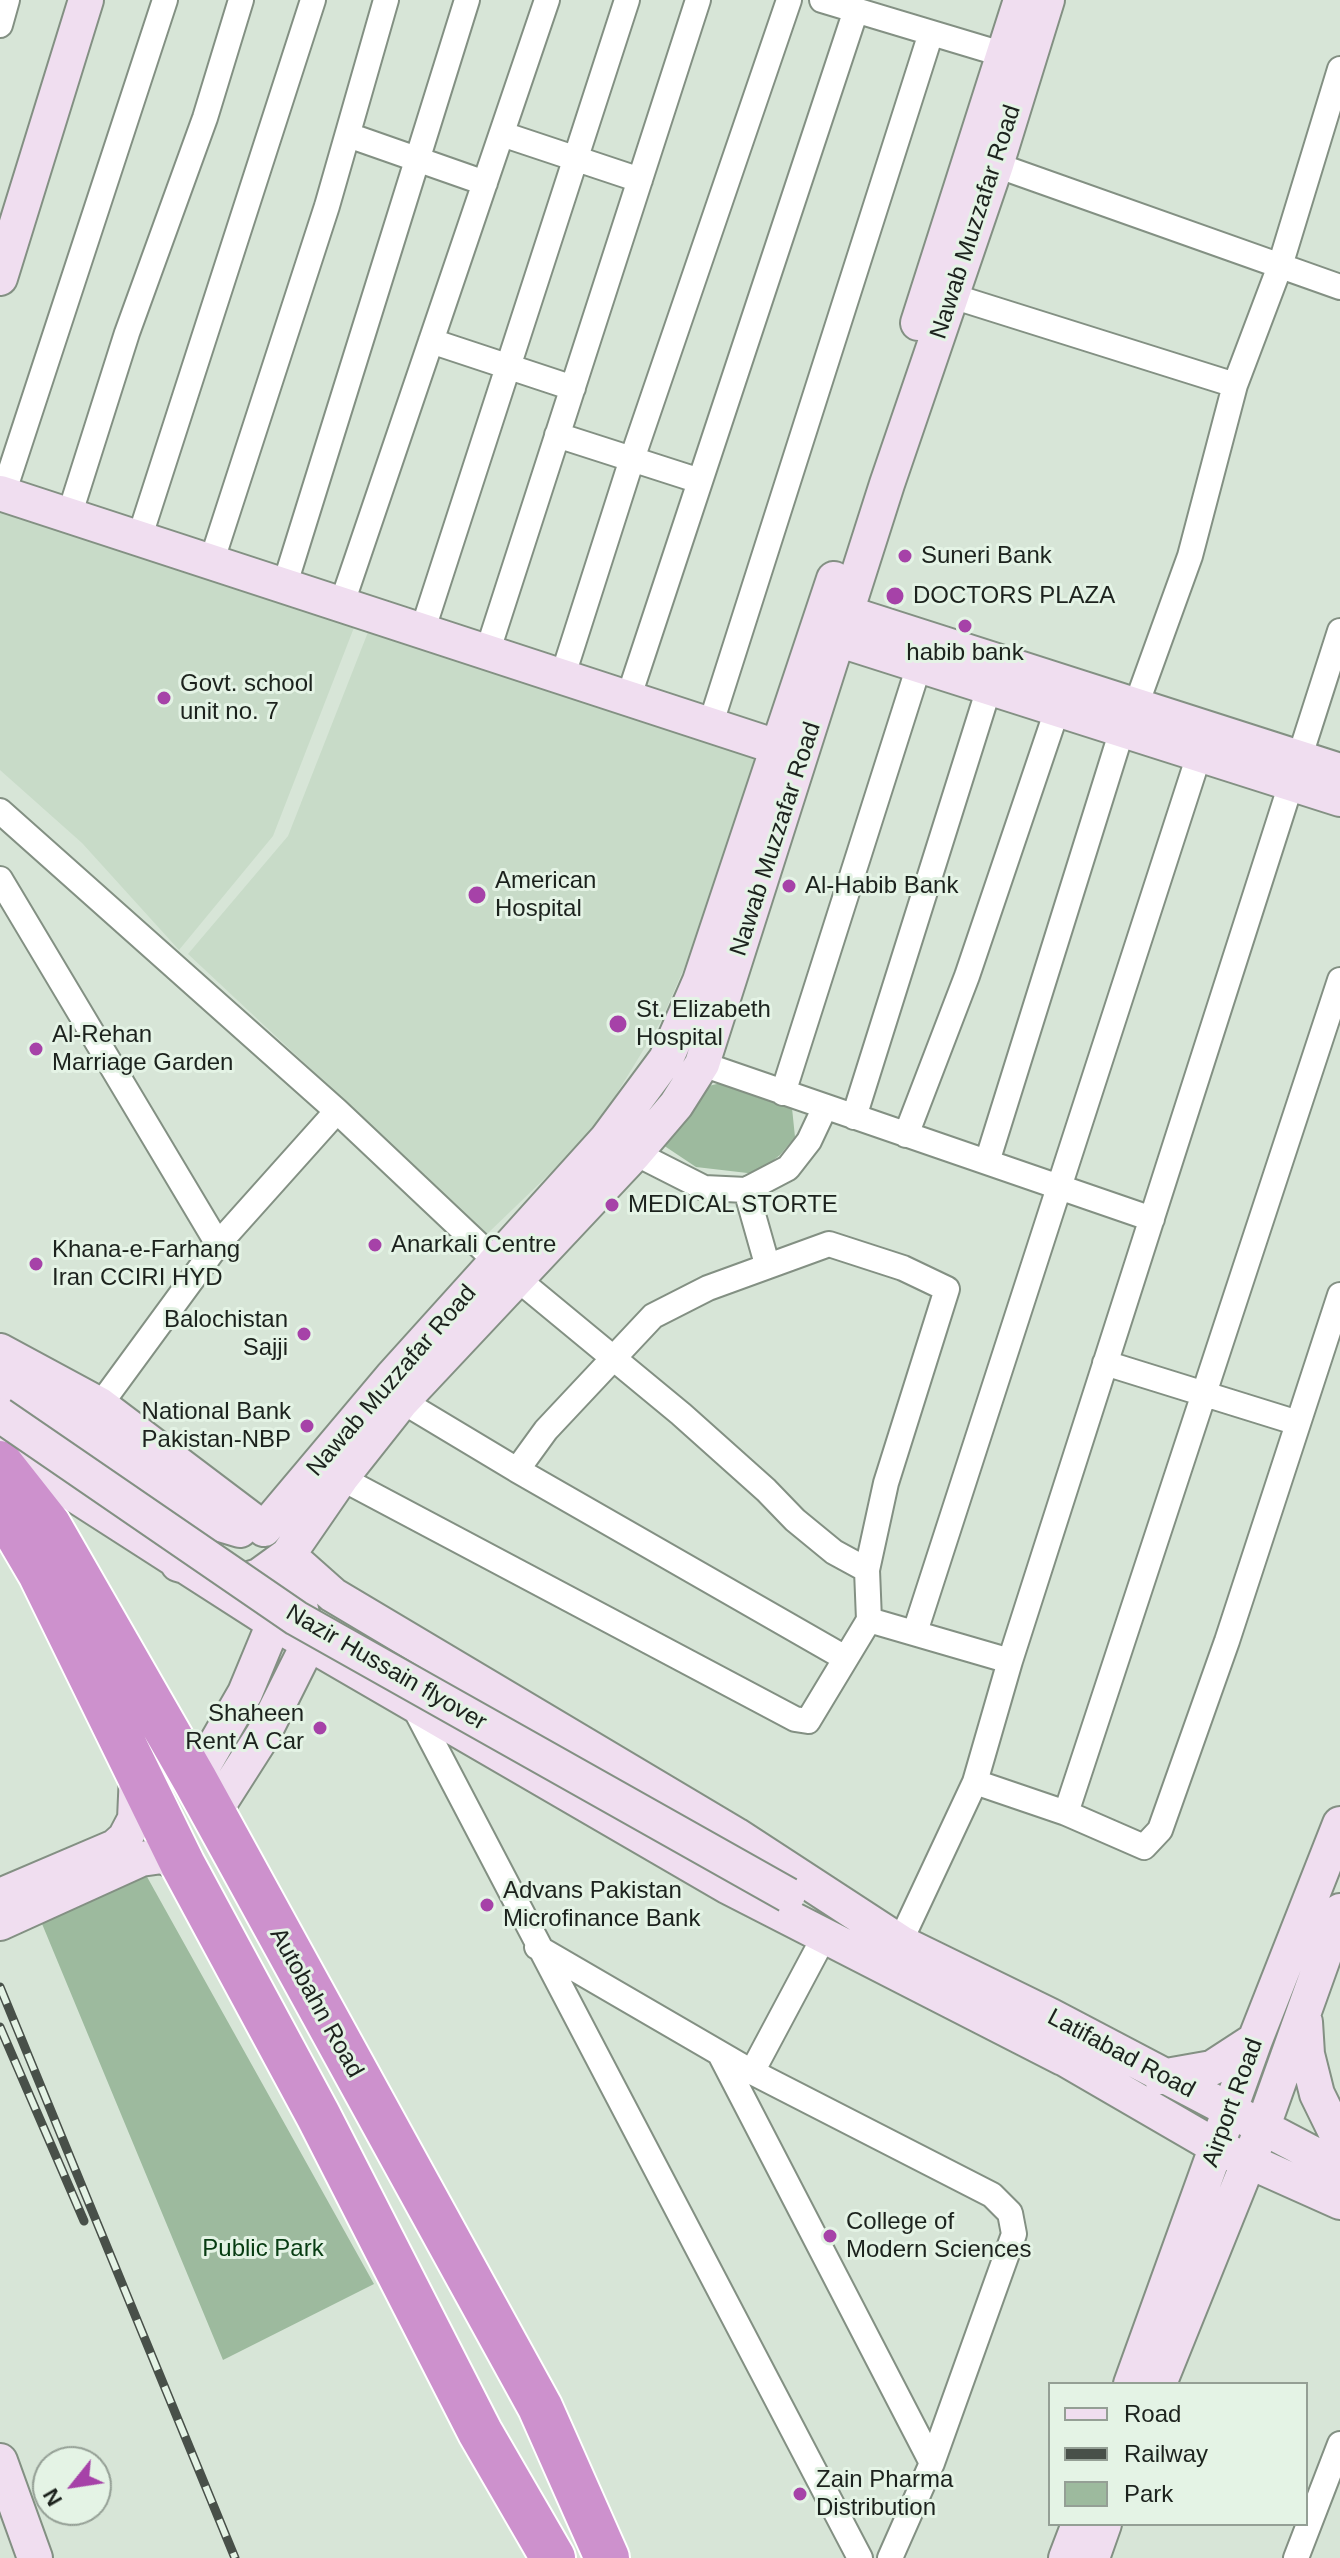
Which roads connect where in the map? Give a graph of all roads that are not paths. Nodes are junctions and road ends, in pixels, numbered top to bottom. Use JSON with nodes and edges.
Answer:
{"nodes":[{"id":1,"x":7,"y":0,"type":"edge"},
{"id":2,"x":86,"y":0,"type":"edge"},
{"id":3,"x":165,"y":0,"type":"edge"},
{"id":4,"x":241,"y":0,"type":"edge"},
{"id":5,"x":313,"y":0,"type":"edge"},
{"id":6,"x":386,"y":0,"type":"edge"},
{"id":7,"x":467,"y":0,"type":"edge"},
{"id":8,"x":547,"y":0,"type":"edge"},
{"id":9,"x":627,"y":0,"type":"edge"},
{"id":10,"x":698,"y":0,"type":"edge"},
{"id":11,"x":789,"y":0,"type":"edge"},
{"id":12,"x":822,"y":0,"type":"edge"},
{"id":13,"x":1021,"y":0,"type":"edge"},
{"id":14,"x":1047,"y":0,"type":"edge"},
{"id":15,"x":856,"y":10,"type":"junction"},
{"id":16,"x":0,"y":25,"type":"edge"},
{"id":17,"x":931,"y":33,"type":"junction"},
{"id":18,"x":1005,"y":55,"type":"junction"},
{"id":19,"x":1340,"y":69,"type":"edge"},
{"id":20,"x":502,"y":134,"type":"junction"},
{"id":21,"x":348,"y":135,"type":"junction"},
{"id":22,"x":575,"y":158,"type":"junction"},
{"id":23,"x":418,"y":159,"type":"junction"},
{"id":24,"x":996,"y":165,"type":"junction"},
{"id":25,"x":640,"y":180,"type":"junction"},
{"id":26,"x":485,"y":183,"type":"junction"},
{"id":27,"x":1280,"y":266,"type":"junction"},
{"id":28,"x":0,"y":278,"type":"edge"},
{"id":29,"x":1340,"y":287,"type":"edge"},
{"id":30,"x":952,"y":296,"type":"junction"},
{"id":31,"x":431,"y":341,"type":"junction"},
{"id":32,"x":508,"y":367,"type":"junction"},
{"id":33,"x":1235,"y":385,"type":"junction"},
{"id":34,"x":573,"y":388,"type":"junction"},
{"id":35,"x":557,"y":435,"type":"junction"},
{"id":36,"x":632,"y":459,"type":"junction"},
{"id":37,"x":700,"y":481,"type":"junction"},
{"id":38,"x":2,"y":494,"type":"edge"},
{"id":39,"x":69,"y":516,"type":"junction"},
{"id":40,"x":139,"y":539,"type":"junction"},
{"id":41,"x":211,"y":563,"type":"junction"},
{"id":42,"x":284,"y":587,"type":"junction"},
{"id":43,"x":341,"y":606,"type":"junction"},
{"id":44,"x":832,"y":623,"type":"junction"},
{"id":45,"x":1340,"y":631,"type":"edge"},
{"id":46,"x":422,"y":632,"type":"junction"},
{"id":47,"x":923,"y":652,"type":"junction"},
{"id":48,"x":487,"y":653,"type":"junction"},
{"id":49,"x":562,"y":678,"type":"junction"},
{"id":50,"x":989,"y":688,"type":"junction"},
{"id":51,"x":628,"y":699,"type":"junction"},
{"id":52,"x":1057,"y":710,"type":"junction"},
{"id":53,"x":1128,"y":719,"type":"junction"},
{"id":54,"x":710,"y":726,"type":"junction"},
{"id":55,"x":780,"y":748,"type":"junction"},
{"id":56,"x":1199,"y":755,"type":"junction"},
{"id":57,"x":1296,"y":771,"type":"junction"},
{"id":58,"x":1340,"y":771,"type":"edge"},
{"id":59,"x":1340,"y":799,"type":"edge"},
{"id":60,"x":0,"y":811,"type":"edge"},
{"id":61,"x":0,"y":879,"type":"edge"},
{"id":62,"x":1340,"y":980,"type":"edge"},
{"id":63,"x":702,"y":1064,"type":"junction"},
{"id":64,"x":783,"y":1093,"type":"junction"},
{"id":65,"x":825,"y":1107,"type":"junction"},
{"id":66,"x":337,"y":1111,"type":"junction"},
{"id":67,"x":854,"y":1117,"type":"junction"},
{"id":68,"x":906,"y":1135,"type":"junction"},
{"id":69,"x":635,"y":1153,"type":"junction"},
{"id":70,"x":987,"y":1162,"type":"junction"},
{"id":71,"x":1061,"y":1187,"type":"junction"},
{"id":72,"x":746,"y":1190,"type":"junction"},
{"id":73,"x":1152,"y":1219,"type":"junction"},
{"id":74,"x":218,"y":1244,"type":"junction"},
{"id":75,"x":767,"y":1264,"type":"junction"},
{"id":76,"x":508,"y":1271,"type":"junction"},
{"id":77,"x":1340,"y":1295,"type":"edge"},
{"id":78,"x":0,"y":1351,"type":"edge"},
{"id":79,"x":615,"y":1358,"type":"junction"},
{"id":80,"x":1105,"y":1363,"type":"junction"},
{"id":81,"x":0,"y":1378,"type":"edge"},
{"id":82,"x":1205,"y":1395,"type":"junction"},
{"id":83,"x":402,"y":1401,"type":"junction"},
{"id":84,"x":100,"y":1405,"type":"junction"},
{"id":85,"x":0,"y":1415,"type":"edge"},
{"id":86,"x":1298,"y":1423,"type":"junction"},
{"id":87,"x":0,"y":1447,"type":"edge"},
{"id":88,"x":0,"y":1463,"type":"edge"},
{"id":89,"x":517,"y":1470,"type":"junction"},
{"id":90,"x":341,"y":1478,"type":"junction"},
{"id":91,"x":0,"y":1505,"type":"edge"},
{"id":92,"x":264,"y":1529,"type":"junction"},
{"id":93,"x":288,"y":1555,"type":"junction"},
{"id":94,"x":178,"y":1564,"type":"junction"},
{"id":95,"x":867,"y":1570,"type":"junction"},
{"id":96,"x":259,"y":1576,"type":"junction"},
{"id":97,"x":869,"y":1620,"type":"junction"},
{"id":98,"x":274,"y":1623,"type":"junction"},
{"id":99,"x":915,"y":1632,"type":"junction"},
{"id":100,"x":309,"y":1643,"type":"junction"},
{"id":101,"x":845,"y":1658,"type":"junction"},
{"id":102,"x":1010,"y":1661,"type":"junction"},
{"id":103,"x":413,"y":1705,"type":"junction"},
{"id":104,"x":137,"y":1774,"type":"junction"},
{"id":105,"x":975,"y":1782,"type":"junction"},
{"id":106,"x":204,"y":1797,"type":"junction"},
{"id":107,"x":1066,"y":1813,"type":"junction"},
{"id":108,"x":1340,"y":1824,"type":"edge"},
{"id":109,"x":183,"y":1865,"type":"junction"},
{"id":110,"x":788,"y":1895,"type":"junction"},
{"id":111,"x":0,"y":1896,"type":"edge"},
{"id":112,"x":1340,"y":1911,"type":"edge"},
{"id":113,"x":0,"y":1923,"type":"edge"},
{"id":114,"x":824,"y":1937,"type":"junction"},
{"id":115,"x":900,"y":1942,"type":"junction"},
{"id":116,"x":537,"y":1947,"type":"junction"},
{"id":117,"x":1304,"y":2014,"type":"junction"},
{"id":118,"x":1255,"y":2040,"type":"junction"},
{"id":119,"x":720,"y":2054,"type":"junction"},
{"id":120,"x":1063,"y":2058,"type":"junction"},
{"id":121,"x":752,"y":2072,"type":"junction"},
{"id":122,"x":1161,"y":2077,"type":"junction"},
{"id":123,"x":1231,"y":2111,"type":"junction"},
{"id":124,"x":1263,"y":2126,"type":"junction"},
{"id":125,"x":1340,"y":2141,"type":"edge"},
{"id":126,"x":1233,"y":2153,"type":"junction"},
{"id":127,"x":1340,"y":2168,"type":"edge"},
{"id":128,"x":1340,"y":2202,"type":"edge"},
{"id":129,"x":442,"y":2230,"type":"junction"},
{"id":130,"x":388,"y":2251,"type":"junction"},
{"id":131,"x":1132,"y":2382,"type":"edge"},
{"id":132,"x":1160,"y":2382,"type":"edge"},
{"id":133,"x":1340,"y":2444,"type":"edge"},
{"id":134,"x":0,"y":2461,"type":"edge"},
{"id":135,"x":932,"y":2463,"type":"junction"},
{"id":136,"x":1078,"y":2526,"type":"edge"},
{"id":137,"x":1103,"y":2526,"type":"edge"},
{"id":138,"x":591,"y":2548,"type":"edge"},
{"id":139,"x":35,"y":2558,"type":"edge"},
{"id":140,"x":553,"y":2558,"type":"edge"},
{"id":141,"x":860,"y":2558,"type":"edge"},
{"id":142,"x":890,"y":2558,"type":"edge"},
{"id":143,"x":1066,"y":2558,"type":"edge"},
{"id":144,"x":1092,"y":2558,"type":"edge"},
{"id":145,"x":1296,"y":2558,"type":"edge"}],
"edges":[{"from":1,"to":16,"type":"street"},
{"from":2,"to":28,"type":"street"},
{"from":3,"to":38,"type":"street"},
{"from":4,"to":39,"type":"street"},
{"from":5,"to":40,"type":"street"},
{"from":6,"to":21,"type":"street"},
{"from":7,"to":23,"type":"street"},
{"from":8,"to":20,"type":"street"},
{"from":9,"to":22,"type":"street"},
{"from":10,"to":25,"type":"street"},
{"from":11,"to":36,"type":"street"},
{"from":12,"to":15,"type":"street"},
{"from":13,"to":18,"type":"street","name":"Nawab Muzzafar Road"},
{"from":14,"to":24,"type":"street","name":"Nawab Muzzafar Road"},
{"from":15,"to":17,"type":"street"},
{"from":15,"to":37,"type":"street"},
{"from":17,"to":18,"type":"street"},
{"from":17,"to":54,"type":"street"},
{"from":18,"to":44,"type":"street","name":"Nawab Muzzafar Road"},
{"from":19,"to":27,"type":"street"},
{"from":20,"to":22,"type":"street"},
{"from":20,"to":26,"type":"street"},
{"from":21,"to":23,"type":"street"},
{"from":21,"to":41,"type":"street"},
{"from":22,"to":25,"type":"street"},
{"from":22,"to":32,"type":"street"},
{"from":23,"to":26,"type":"street"},
{"from":23,"to":42,"type":"street"},
{"from":24,"to":27,"type":"street"},
{"from":24,"to":30,"type":"street","name":"Nawab Muzzafar Road"},
{"from":25,"to":34,"type":"street"},
{"from":26,"to":31,"type":"street"},
{"from":27,"to":29,"type":"street"},
{"from":27,"to":33,"type":"street"},
{"from":30,"to":33,"type":"street"},
{"from":30,"to":44,"type":"street","name":"Nawab Muzzafar Road"},
{"from":31,"to":32,"type":"street"},
{"from":31,"to":43,"type":"street"},
{"from":32,"to":34,"type":"street"},
{"from":32,"to":46,"type":"street"},
{"from":33,"to":53,"type":"street"},
{"from":34,"to":35,"type":"street"},
{"from":35,"to":36,"type":"street"},
{"from":35,"to":48,"type":"street"},
{"from":36,"to":37,"type":"street"},
{"from":36,"to":49,"type":"street"},
{"from":37,"to":51,"type":"street"},
{"from":38,"to":39,"type":"street"},
{"from":39,"to":40,"type":"street"},
{"from":40,"to":41,"type":"street"},
{"from":41,"to":42,"type":"street"},
{"from":42,"to":43,"type":"street"},
{"from":43,"to":46,"type":"street"},
{"from":44,"to":47,"type":"street"},
{"from":44,"to":55,"type":"street","name":"Nawab Muzzafar Road"},
{"from":44,"to":63,"type":"street","name":"Nawab Muzzafar Road"},
{"from":45,"to":57,"type":"street"},
{"from":46,"to":48,"type":"street"},
{"from":47,"to":50,"type":"street"},
{"from":47,"to":53,"type":"street"},
{"from":47,"to":64,"type":"street"},
{"from":48,"to":49,"type":"street"},
{"from":49,"to":51,"type":"street"},
{"from":50,"to":52,"type":"street"},
{"from":50,"to":67,"type":"street"},
{"from":51,"to":54,"type":"street"},
{"from":52,"to":53,"type":"street"},
{"from":52,"to":68,"type":"street"},
{"from":53,"to":56,"type":"street"},
{"from":53,"to":57,"type":"street"},
{"from":53,"to":70,"type":"street"},
{"from":54,"to":55,"type":"street"},
{"from":55,"to":76,"type":"street","name":"Nawab Muzzafar Road"},
{"from":56,"to":57,"type":"street"},
{"from":56,"to":71,"type":"street"},
{"from":57,"to":58,"type":"street"},
{"from":57,"to":59,"type":"street"},
{"from":57,"to":73,"type":"street"},
{"from":60,"to":66,"type":"street"},
{"from":61,"to":74,"type":"street"},
{"from":62,"to":82,"type":"street"},
{"from":63,"to":64,"type":"street"},
{"from":63,"to":69,"type":"street","name":"Nawab Muzzafar Road"},
{"from":64,"to":65,"type":"street"},
{"from":65,"to":67,"type":"street"},
{"from":65,"to":72,"type":"street"},
{"from":66,"to":74,"type":"street"},
{"from":66,"to":76,"type":"street"},
{"from":67,"to":68,"type":"street"},
{"from":68,"to":70,"type":"street"},
{"from":69,"to":72,"type":"street"},
{"from":69,"to":76,"type":"street","name":"Nawab Muzzafar Road"},
{"from":70,"to":71,"type":"street"},
{"from":71,"to":73,"type":"street"},
{"from":71,"to":99,"type":"street"},
{"from":72,"to":75,"type":"street"},
{"from":73,"to":80,"type":"street"},
{"from":74,"to":84,"type":"street"},
{"from":75,"to":79,"type":"street"},
{"from":75,"to":95,"type":"street"},
{"from":76,"to":79,"type":"street"},
{"from":76,"to":83,"type":"street","name":"Nawab Muzzafar Road"},
{"from":76,"to":92,"type":"street","name":"Nawab Muzzafar Road"},
{"from":77,"to":86,"type":"street"},
{"from":78,"to":84,"type":"street"},
{"from":79,"to":89,"type":"street"},
{"from":79,"to":95,"type":"street"},
{"from":80,"to":82,"type":"street"},
{"from":80,"to":102,"type":"street"},
{"from":81,"to":92,"type":"street"},
{"from":82,"to":86,"type":"street"},
{"from":82,"to":107,"type":"street"},
{"from":83,"to":89,"type":"street"},
{"from":83,"to":90,"type":"street","name":"Nawab Muzzafar Road"},
{"from":84,"to":92,"type":"street"},
{"from":85,"to":110,"type":"street","name":"Nazir Hussain flyover","bridge":true},
{"from":86,"to":107,"type":"street"},
{"from":87,"to":94,"type":"street"},
{"from":88,"to":106,"type":"highway","name":"Autobahn Road"},
{"from":89,"to":101,"type":"street"},
{"from":90,"to":93,"type":"street","name":"Nawab Muzzafar Road"},
{"from":90,"to":101,"type":"street"},
{"from":91,"to":104,"type":"highway"},
{"from":93,"to":96,"type":"street","name":"Nawab Muzzafar Road"},
{"from":93,"to":100,"type":"street"},
{"from":93,"to":115,"type":"street"},
{"from":94,"to":96,"type":"street"},
{"from":94,"to":98,"type":"street"},
{"from":95,"to":97,"type":"street"},
{"from":96,"to":98,"type":"street"},
{"from":97,"to":99,"type":"street"},
{"from":97,"to":101,"type":"street"},
{"from":98,"to":100,"type":"street"},
{"from":98,"to":106,"type":"street"},
{"from":99,"to":102,"type":"street"},
{"from":100,"to":103,"type":"street"},
{"from":100,"to":106,"type":"street"},
{"from":102,"to":105,"type":"street"},
{"from":103,"to":114,"type":"street"},
{"from":103,"to":116,"type":"street"},
{"from":104,"to":109,"type":"highway"},
{"from":104,"to":111,"type":"street"},
{"from":105,"to":107,"type":"street"},
{"from":105,"to":115,"type":"street"},
{"from":106,"to":129,"type":"highway","name":"Autobahn Road"},
{"from":108,"to":118,"type":"street","name":"Airport Road"},
{"from":109,"to":113,"type":"street"},
{"from":109,"to":130,"type":"highway"},
{"from":110,"to":115,"type":"street"},
{"from":110,"to":120,"type":"street"},
{"from":112,"to":117,"type":"street","name":"Airport Road"},
{"from":114,"to":120,"type":"street"},
{"from":114,"to":121,"type":"street"},
{"from":115,"to":122,"type":"street","name":"Latifabad Road"},
{"from":116,"to":119,"type":"street"},
{"from":116,"to":141,"type":"street"},
{"from":117,"to":124,"type":"street","name":"Airport Road"},
{"from":117,"to":125,"type":"street"},
{"from":118,"to":122,"type":"street"},
{"from":118,"to":123,"type":"street","name":"Airport Road"},
{"from":119,"to":121,"type":"street"},
{"from":119,"to":135,"type":"street"},
{"from":120,"to":126,"type":"street","name":"Latifabad Road"},
{"from":121,"to":135,"type":"street"},
{"from":122,"to":123,"type":"street","name":"Latifabad Road"},
{"from":123,"to":124,"type":"street","name":"Latifabad Road"},
{"from":123,"to":126,"type":"street","name":"Airport Road"},
{"from":124,"to":126,"type":"street","name":"Airport Road"},
{"from":124,"to":127,"type":"street","name":"Latifabad Road"},
{"from":126,"to":128,"type":"street","name":"Latifabad Road"},
{"from":126,"to":131,"type":"street","name":"Airport Road"},
{"from":126,"to":132,"type":"street","name":"Airport Road"},
{"from":129,"to":130,"type":"highway"},
{"from":129,"to":138,"type":"highway","name":"Autobahn Road"},
{"from":130,"to":140,"type":"highway"},
{"from":133,"to":145,"type":"street"},
{"from":134,"to":139,"type":"street"},
{"from":135,"to":142,"type":"street"},
{"from":136,"to":143,"type":"street"},
{"from":137,"to":144,"type":"street"}]}
